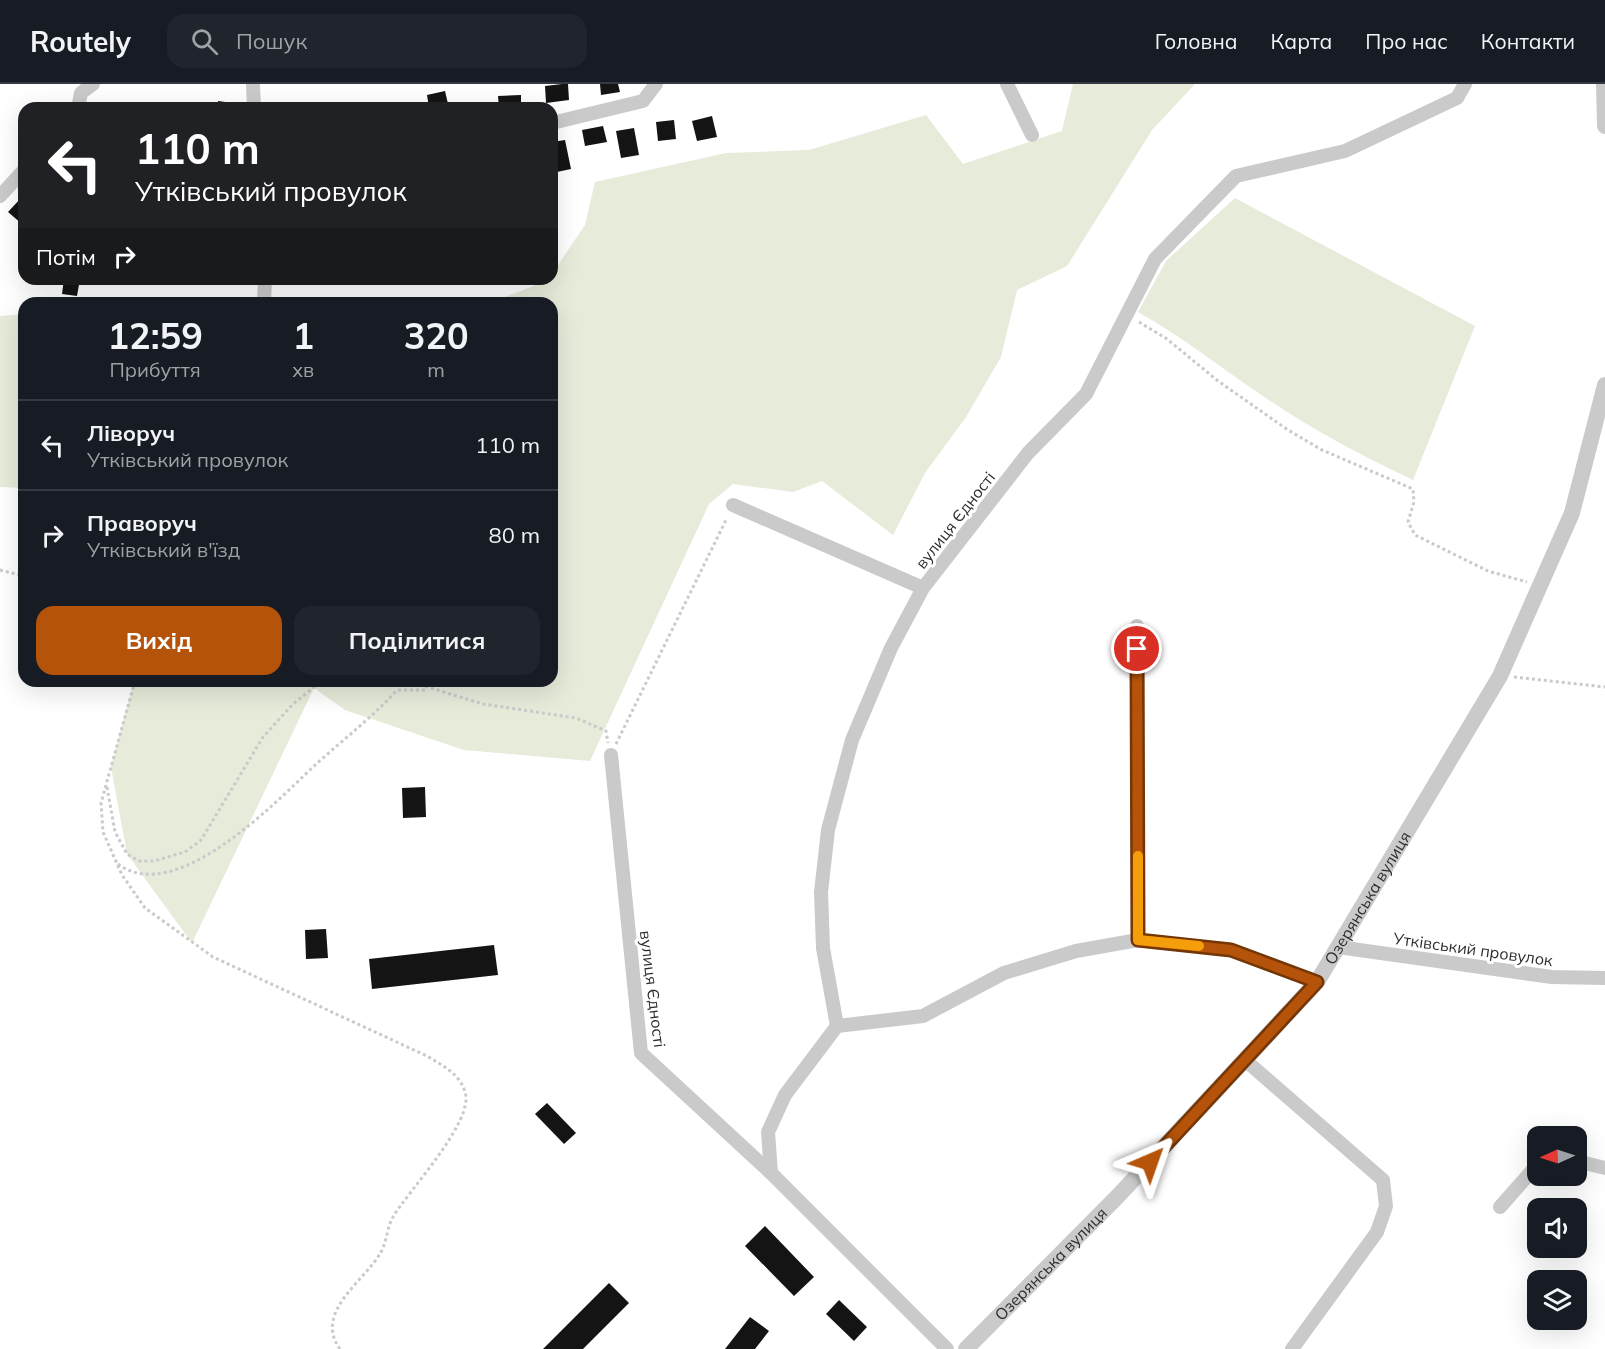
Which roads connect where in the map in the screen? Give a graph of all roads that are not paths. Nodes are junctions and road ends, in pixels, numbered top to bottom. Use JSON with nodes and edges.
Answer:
{"nodes":[{"id":1,"x":93,"y":84,"type":"edge"},
{"id":2,"x":253,"y":84,"type":"edge"},
{"id":3,"x":656,"y":84,"type":"edge"},
{"id":4,"x":1007,"y":84,"type":"edge"},
{"id":5,"x":1465,"y":84,"type":"edge"},
{"id":6,"x":1604,"y":84,"type":"edge"},
{"id":7,"x":79,"y":102,"type":"edge"},
{"id":8,"x":254,"y":102,"type":"edge"},
{"id":9,"x":558,"y":122,"type":"edge"},
{"id":10,"x":1605,"y":126,"type":"edge"},
{"id":11,"x":1032,"y":135,"type":"dead end"},
{"id":12,"x":18,"y":176,"type":"edge"},
{"id":13,"x":0,"y":196,"type":"edge"},
{"id":14,"x":1605,"y":385,"type":"edge"},
{"id":15,"x":733,"y":505,"type":"road end"},
{"id":16,"x":922,"y":588,"type":"junction"},
{"id":17,"x":1137,"y":626,"type":"dead end"},
{"id":18,"x":611,"y":755,"type":"road end"},
{"id":19,"x":1138,"y":940,"type":"junction"},
{"id":20,"x":1338,"y":947,"type":"junction"},
{"id":21,"x":1605,"y":978,"type":"edge"},
{"id":22,"x":1317,"y":982,"type":"junction"},
{"id":23,"x":837,"y":1026,"type":"junction"},
{"id":24,"x":1245,"y":1060,"type":"junction"},
{"id":25,"x":1587,"y":1164,"type":"edge"},
{"id":26,"x":1605,"y":1168,"type":"edge"},
{"id":27,"x":771,"y":1173,"type":"junction"},
{"id":28,"x":1527,"y":1177,"type":"edge"},
{"id":29,"x":1500,"y":1208,"type":"dead end"},
{"id":30,"x":946,"y":1349,"type":"edge"},
{"id":31,"x":966,"y":1349,"type":"edge"},
{"id":32,"x":1292,"y":1349,"type":"edge"}],
"edges":[{"from":1,"to":7,"type":"street"},
{"from":2,"to":8,"type":"street"},
{"from":3,"to":9,"type":"street"},
{"from":4,"to":11,"type":"street"},
{"from":5,"to":16,"type":"street","name":"вулиця Єдності"},
{"from":6,"to":10,"type":"street"},
{"from":12,"to":13,"type":"street"},
{"from":14,"to":20,"type":"street","name":"Озерянська вулиця"},
{"from":15,"to":16,"type":"street"},
{"from":16,"to":23,"type":"street","name":"вулиця Єдності"},
{"from":17,"to":19,"type":"street"},
{"from":18,"to":27,"type":"street","name":"вулиця Єдності"},
{"from":19,"to":22,"type":"street"},
{"from":19,"to":23,"type":"street"},
{"from":20,"to":21,"type":"street","name":"Утківський провулок"},
{"from":20,"to":22,"type":"street","name":"Озерянська вулиця"},
{"from":22,"to":24,"type":"street","name":"Озерянська вулиця"},
{"from":23,"to":27,"type":"street"},
{"from":24,"to":31,"type":"street","name":"Озерянська вулиця"},
{"from":24,"to":32,"type":"street"},
{"from":25,"to":26,"type":"street"},
{"from":27,"to":30,"type":"street","name":"вулиця Єдності"},
{"from":28,"to":29,"type":"street"}]}
